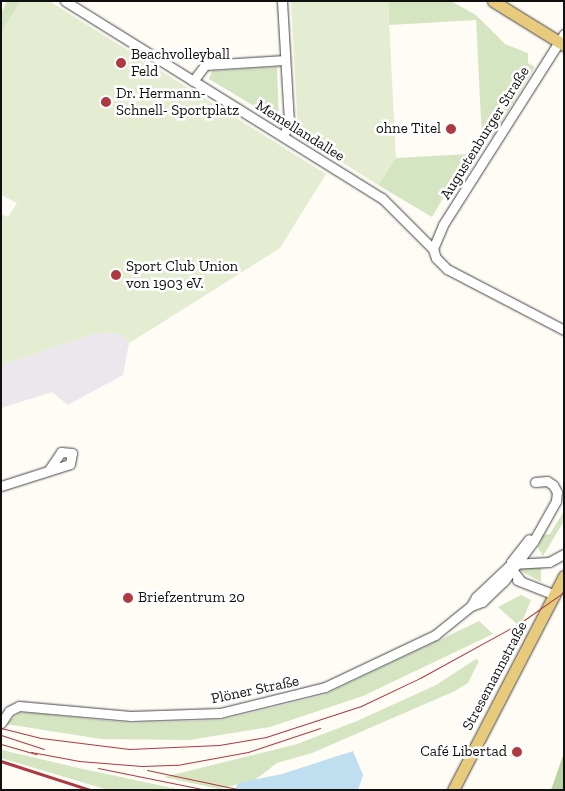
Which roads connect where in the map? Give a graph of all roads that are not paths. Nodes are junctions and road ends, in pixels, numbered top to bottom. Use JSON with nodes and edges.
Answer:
{"nodes":[{"id":1,"x":65,"y":1,"type":"edge"},
{"id":2,"x":282,"y":1,"type":"edge"},
{"id":3,"x":493,"y":1,"type":"edge"},
{"id":4,"x":562,"y":41,"type":"edge"},
{"id":5,"x":285,"y":60,"type":"junction"},
{"id":6,"x":193,"y":81,"type":"junction"},
{"id":7,"x":283,"y":136,"type":"junction"},
{"id":8,"x":433,"y":249,"type":"junction"},
{"id":9,"x":564,"y":330,"type":"edge"},
{"id":10,"x":48,"y":470,"type":"dead end"},
{"id":11,"x":535,"y":482,"type":"dead end"},
{"id":12,"x":1,"y":486,"type":"edge"},
{"id":13,"x":540,"y":529,"type":"junction"},
{"id":14,"x":533,"y":542,"type":"junction"},
{"id":15,"x":564,"y":554,"type":"edge"},
{"id":16,"x":541,"y":563,"type":"junction"},
{"id":17,"x":514,"y":566,"type":"junction"},
{"id":18,"x":564,"y":576,"type":"edge"},
{"id":19,"x":522,"y":581,"type":"junction"},
{"id":20,"x":504,"y":582,"type":"junction"},
{"id":21,"x":555,"y":595,"type":"junction"},
{"id":22,"x":471,"y":606,"type":"junction"},
{"id":23,"x":1,"y":723,"type":"edge"},
{"id":24,"x":453,"y":790,"type":"edge"}],
"edges":[{"from":1,"to":6,"type":"street","name":"Memellandallee"},
{"from":2,"to":5,"type":"street"},
{"from":3,"to":4,"type":"main road"},
{"from":4,"to":8,"type":"street","name":"Augustenburger Straße"},
{"from":5,"to":6,"type":"street"},
{"from":5,"to":7,"type":"street"},
{"from":6,"to":7,"type":"street","name":"Memellandallee"},
{"from":7,"to":8,"type":"street","name":"Memellandallee"},
{"from":8,"to":9,"type":"street","name":"Memellandallee"},
{"from":10,"to":12,"type":"street"},
{"from":11,"to":13,"type":"street","name":"Plöner Straße"},
{"from":13,"to":14,"type":"street","name":"Plöner Straße"},
{"from":13,"to":17,"type":"street","name":"Plöner Straße"},
{"from":14,"to":16,"type":"street"},
{"from":14,"to":17,"type":"street","name":"Plöner Straße"},
{"from":15,"to":16,"type":"street"},
{"from":16,"to":17,"type":"street"},
{"from":17,"to":19,"type":"street"},
{"from":17,"to":20,"type":"street","name":"Plöner Straße"},
{"from":17,"to":22,"type":"street","name":"Plöner Straße"},
{"from":18,"to":21,"type":"main road","name":"Stresemannstraße"},
{"from":19,"to":20,"type":"street"},
{"from":19,"to":21,"type":"street"},
{"from":20,"to":22,"type":"street","name":"Plöner Straße"},
{"from":21,"to":24,"type":"main road","name":"Stresemannstraße"},
{"from":22,"to":23,"type":"street","name":"Plöner Straße"}]}
